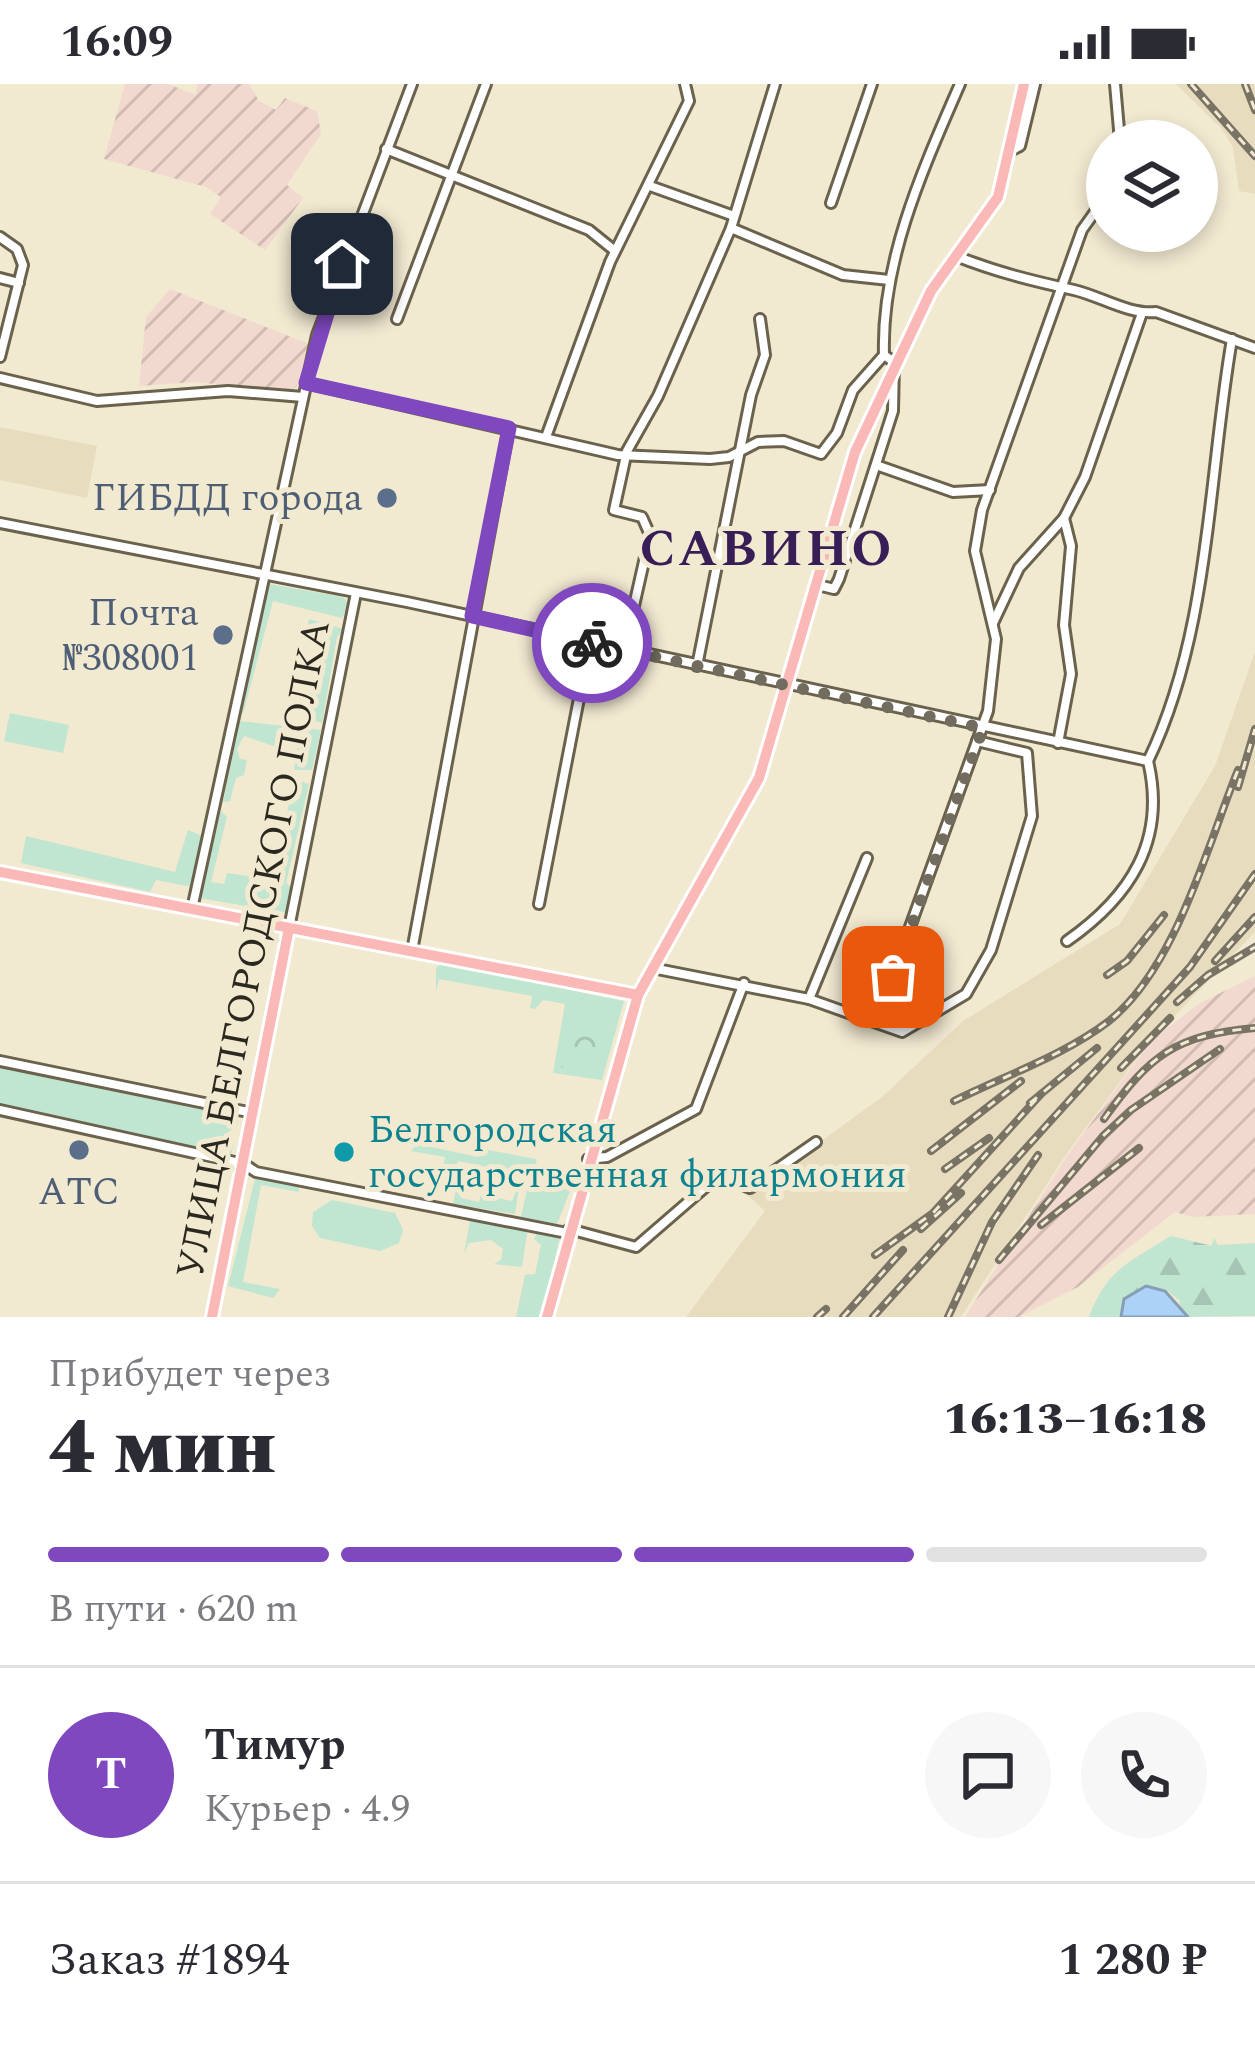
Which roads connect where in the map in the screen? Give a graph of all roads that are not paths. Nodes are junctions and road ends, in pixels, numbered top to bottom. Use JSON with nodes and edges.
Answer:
{"nodes":[{"id":1,"x":412,"y":84,"type":"edge"},
{"id":2,"x":486,"y":84,"type":"edge"},
{"id":3,"x":685,"y":84,"type":"edge"},
{"id":4,"x":775,"y":84,"type":"edge"},
{"id":5,"x":872,"y":84,"type":"edge"},
{"id":6,"x":960,"y":84,"type":"edge"},
{"id":7,"x":1024,"y":84,"type":"edge"},
{"id":8,"x":1035,"y":84,"type":"edge"},
{"id":9,"x":1115,"y":84,"type":"edge"},
{"id":10,"x":1118,"y":120,"type":"edge"},
{"id":11,"x":386,"y":149,"type":"junction"},
{"id":12,"x":1009,"y":152,"type":"junction"},
{"id":13,"x":449,"y":175,"type":"junction"},
{"id":14,"x":650,"y":186,"type":"junction"},
{"id":15,"x":831,"y":203,"type":"dead end"},
{"id":16,"x":734,"y":216,"type":"junction"},
{"id":17,"x":1086,"y":224,"type":"edge"},
{"id":18,"x":731,"y":228,"type":"junction"},
{"id":19,"x":0,"y":237,"type":"edge"},
{"id":20,"x":615,"y":250,"type":"junction"},
{"id":21,"x":955,"y":255,"type":"junction"},
{"id":22,"x":0,"y":278,"type":"edge"},
{"id":23,"x":889,"y":280,"type":"junction"},
{"id":24,"x":20,"y":283,"type":"junction"},
{"id":25,"x":1060,"y":289,"type":"junction"},
{"id":26,"x":1142,"y":314,"type":"junction"},
{"id":27,"x":397,"y":319,"type":"dead end"},
{"id":28,"x":760,"y":319,"type":"dead end"},
{"id":29,"x":1232,"y":339,"type":"junction"},
{"id":30,"x":1255,"y":348,"type":"edge"},
{"id":31,"x":0,"y":357,"type":"edge"},
{"id":32,"x":889,"y":358,"type":"junction"},
{"id":33,"x":0,"y":378,"type":"edge"},
{"id":34,"x":306,"y":383,"type":"junction"},
{"id":35,"x":303,"y":397,"type":"junction"},
{"id":36,"x":509,"y":428,"type":"junction"},
{"id":37,"x":546,"y":437,"type":"junction"},
{"id":38,"x":743,"y":450,"type":"junction"},
{"id":39,"x":627,"y":451,"type":"junction"},
{"id":40,"x":876,"y":465,"type":"junction"},
{"id":41,"x":990,"y":490,"type":"junction"},
{"id":42,"x":1064,"y":518,"type":"junction"},
{"id":43,"x":0,"y":523,"type":"edge"},
{"id":44,"x":267,"y":574,"type":"junction"},
{"id":45,"x":818,"y":585,"type":"junction"},
{"id":46,"x":356,"y":593,"type":"junction"},
{"id":47,"x":472,"y":616,"type":"junction"},
{"id":48,"x":994,"y":623,"type":"junction"},
{"id":49,"x":590,"y":642,"type":"junction"},
{"id":50,"x":624,"y":650,"type":"junction"},
{"id":51,"x":697,"y":666,"type":"junction"},
{"id":52,"x":790,"y":686,"type":"junction"},
{"id":53,"x":983,"y":728,"type":"junction"},
{"id":54,"x":977,"y":741,"type":"junction"},
{"id":55,"x":1058,"y":743,"type":"junction"},
{"id":56,"x":1148,"y":761,"type":"junction"},
{"id":57,"x":867,"y":858,"type":"dead end"},
{"id":58,"x":0,"y":872,"type":"edge"},
{"id":59,"x":539,"y":904,"type":"dead end"},
{"id":60,"x":192,"y":909,"type":"junction"},
{"id":61,"x":289,"y":928,"type":"junction"},
{"id":62,"x":1067,"y":941,"type":"dead end"},
{"id":63,"x":412,"y":952,"type":"junction"},
{"id":64,"x":651,"y":968,"type":"junction"},
{"id":65,"x":744,"y":982,"type":"junction"},
{"id":66,"x":638,"y":995,"type":"junction"},
{"id":67,"x":808,"y":999,"type":"junction"},
{"id":68,"x":876,"y":1021,"type":"junction"},
{"id":69,"x":0,"y":1061,"type":"edge"},
{"id":70,"x":0,"y":1110,"type":"edge"},
{"id":71,"x":254,"y":1113,"type":"junction"},
{"id":72,"x":816,"y":1142,"type":"dead end"},
{"id":73,"x":587,"y":1159,"type":"junction"},
{"id":74,"x":244,"y":1163,"type":"junction"},
{"id":75,"x":568,"y":1231,"type":"junction"},
{"id":76,"x":212,"y":1317,"type":"edge"},
{"id":77,"x":547,"y":1317,"type":"edge"}],
"edges":[{"from":1,"to":11,"type":"street"},
{"from":2,"to":13,"type":"street"},
{"from":3,"to":14,"type":"street"},
{"from":4,"to":16,"type":"street"},
{"from":5,"to":15,"type":"street"},
{"from":6,"to":23,"type":"street"},
{"from":7,"to":12,"type":"main road"},
{"from":8,"to":12,"type":"street"},
{"from":9,"to":10,"type":"street"},
{"from":11,"to":13,"type":"street"},
{"from":11,"to":34,"type":"street"},
{"from":12,"to":21,"type":"main road"},
{"from":13,"to":20,"type":"street"},
{"from":13,"to":27,"type":"street"},
{"from":14,"to":16,"type":"street"},
{"from":14,"to":20,"type":"street"},
{"from":16,"to":18,"type":"street"},
{"from":17,"to":25,"type":"street"},
{"from":18,"to":23,"type":"street"},
{"from":18,"to":39,"type":"street"},
{"from":19,"to":24,"type":"street"},
{"from":20,"to":37,"type":"street"},
{"from":21,"to":25,"type":"street"},
{"from":21,"to":32,"type":"main road"},
{"from":22,"to":24,"type":"street"},
{"from":23,"to":32,"type":"street"},
{"from":24,"to":31,"type":"street"},
{"from":25,"to":26,"type":"street"},
{"from":25,"to":41,"type":"street"},
{"from":26,"to":29,"type":"street"},
{"from":26,"to":42,"type":"street"},
{"from":28,"to":38,"type":"street"},
{"from":29,"to":30,"type":"street"},
{"from":29,"to":56,"type":"street"},
{"from":32,"to":38,"type":"street"},
{"from":32,"to":40,"type":"street"},
{"from":32,"to":45,"type":"main road"},
{"from":33,"to":35,"type":"street"},
{"from":34,"to":35,"type":"street"},
{"from":34,"to":36,"type":"street"},
{"from":35,"to":44,"type":"street"},
{"from":36,"to":37,"type":"street"},
{"from":36,"to":47,"type":"street"},
{"from":37,"to":39,"type":"street"},
{"from":38,"to":39,"type":"street"},
{"from":38,"to":51,"type":"street"},
{"from":39,"to":50,"type":"street"},
{"from":40,"to":41,"type":"street"},
{"from":40,"to":45,"type":"street"},
{"from":41,"to":48,"type":"street"},
{"from":42,"to":48,"type":"street"},
{"from":42,"to":55,"type":"street"},
{"from":43,"to":44,"type":"street"},
{"from":44,"to":46,"type":"street"},
{"from":44,"to":60,"type":"street"},
{"from":45,"to":52,"type":"main road"},
{"from":46,"to":47,"type":"street"},
{"from":46,"to":61,"type":"street","name":"УЛИЦА БЕЛГОРОДСКОГО ПОЛКА"},
{"from":47,"to":49,"type":"street"},
{"from":47,"to":63,"type":"street"},
{"from":48,"to":53,"type":"street"},
{"from":49,"to":50,"type":"street"},
{"from":49,"to":59,"type":"street"},
{"from":50,"to":51,"type":"street"},
{"from":51,"to":52,"type":"street"},
{"from":52,"to":53,"type":"street"},
{"from":52,"to":64,"type":"main road"},
{"from":53,"to":54,"type":"street"},
{"from":53,"to":55,"type":"street"},
{"from":54,"to":68,"type":"street"},
{"from":54,"to":68,"type":"street"},
{"from":55,"to":56,"type":"street"},
{"from":56,"to":62,"type":"street"},
{"from":57,"to":67,"type":"street"},
{"from":58,"to":60,"type":"main road"},
{"from":60,"to":61,"type":"main road"},
{"from":61,"to":63,"type":"main road"},
{"from":61,"to":71,"type":"main road","name":"УЛИЦА БЕЛГОРОДСКОГО ПОЛКА"},
{"from":63,"to":66,"type":"main road"},
{"from":64,"to":65,"type":"street"},
{"from":64,"to":66,"type":"main road"},
{"from":65,"to":67,"type":"street"},
{"from":65,"to":73,"type":"street"},
{"from":66,"to":73,"type":"main road"},
{"from":67,"to":68,"type":"street"},
{"from":69,"to":71,"type":"street"},
{"from":70,"to":74,"type":"street"},
{"from":71,"to":74,"type":"main road","name":"УЛИЦА БЕЛГОРОДСКОГО ПОЛКА"},
{"from":72,"to":75,"type":"street"},
{"from":73,"to":75,"type":"main road"},
{"from":74,"to":75,"type":"street"},
{"from":74,"to":76,"type":"main road","name":"УЛИЦА БЕЛГОРОДСКОГО ПОЛКА"},
{"from":75,"to":77,"type":"main road"}]}
